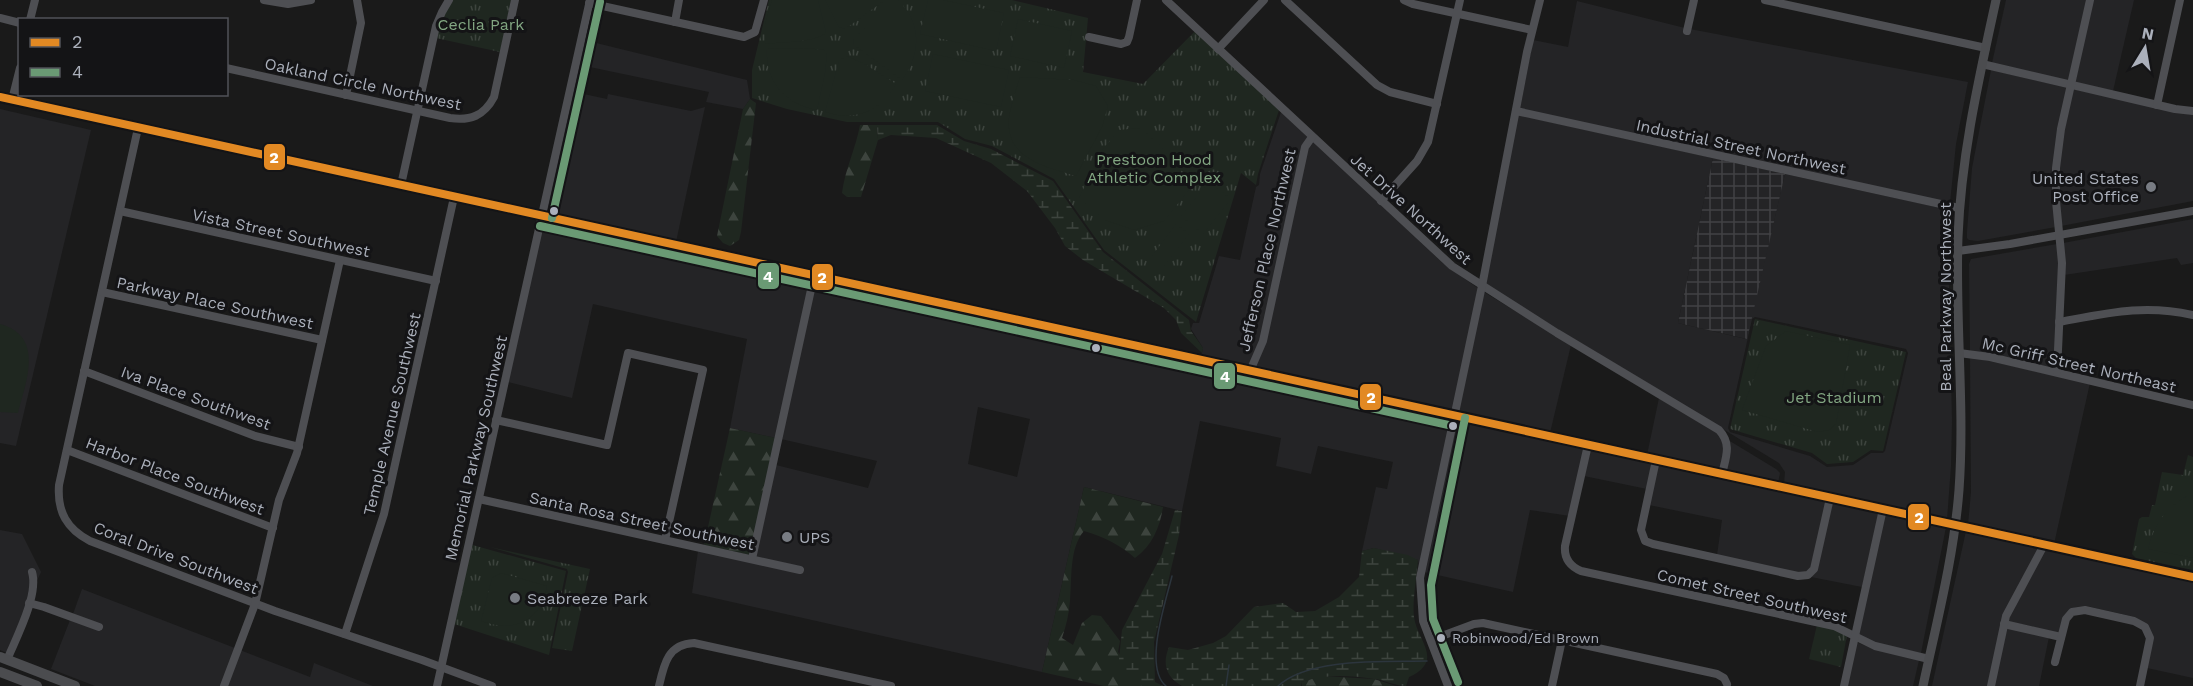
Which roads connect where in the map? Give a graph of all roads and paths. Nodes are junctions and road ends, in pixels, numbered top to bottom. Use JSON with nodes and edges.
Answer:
{"nodes":[{"id":1,"x":35,"y":0,"type":"edge"},
{"id":2,"x":264,"y":0,"type":"edge"},
{"id":3,"x":311,"y":0,"type":"edge"},
{"id":4,"x":357,"y":0,"type":"edge"},
{"id":5,"x":449,"y":0,"type":"edge"},
{"id":6,"x":515,"y":0,"type":"edge"},
{"id":7,"x":680,"y":0,"type":"edge"},
{"id":8,"x":764,"y":0,"type":"edge"},
{"id":9,"x":1137,"y":0,"type":"edge"},
{"id":10,"x":1166,"y":0,"type":"edge"},
{"id":11,"x":1264,"y":0,"type":"edge"},
{"id":12,"x":1285,"y":0,"type":"edge"},
{"id":13,"x":1404,"y":0,"type":"edge"},
{"id":14,"x":1460,"y":0,"type":"edge"},
{"id":15,"x":1540,"y":0,"type":"edge"},
{"id":16,"x":1694,"y":0,"type":"edge"},
{"id":17,"x":1766,"y":0,"type":"edge"},
{"id":18,"x":1996,"y":0,"type":"edge"},
{"id":19,"x":2090,"y":0,"type":"edge"},
{"id":20,"x":2180,"y":0,"type":"edge"},
{"id":21,"x":589,"y":2,"type":"edge"},
{"id":22,"x":1457,"y":14,"type":"junction"},
{"id":23,"x":0,"y":18,"type":"edge"},
{"id":24,"x":30,"y":18,"type":"edge"},
{"id":25,"x":18,"y":22,"type":"edge"},
{"id":26,"x":675,"y":22,"type":"junction"},
{"id":27,"x":1533,"y":30,"type":"junction"},
{"id":28,"x":1687,"y":31,"type":"dead end"},
{"id":29,"x":1089,"y":37,"type":"dead end"},
{"id":30,"x":1986,"y":48,"type":"junction"},
{"id":31,"x":1218,"y":49,"type":"junction"},
{"id":32,"x":1982,"y":64,"type":"junction"},
{"id":33,"x":228,"y":69,"type":"edge"},
{"id":34,"x":18,"y":76,"type":"edge"},
{"id":35,"x":2071,"y":85,"type":"junction"},
{"id":36,"x":346,"y":95,"type":"junction"},
{"id":37,"x":0,"y":98,"type":"edge"},
{"id":38,"x":12,"y":100,"type":"junction"},
{"id":39,"x":1437,"y":104,"type":"junction"},
{"id":40,"x":2157,"y":105,"type":"junction"},
{"id":41,"x":417,"y":111,"type":"junction"},
{"id":42,"x":1516,"y":111,"type":"junction"},
{"id":43,"x":2193,"y":111,"type":"edge"},
{"id":44,"x":138,"y":128,"type":"junction"},
{"id":45,"x":1312,"y":137,"type":"junction"},
{"id":46,"x":400,"y":185,"type":"junction"},
{"id":47,"x":454,"y":197,"type":"junction"},
{"id":48,"x":1381,"y":201,"type":"junction"},
{"id":49,"x":1959,"y":208,"type":"junction"},
{"id":50,"x":120,"y":211,"type":"junction"},
{"id":51,"x":2193,"y":211,"type":"edge"},
{"id":52,"x":542,"y":216,"type":"junction"},
{"id":53,"x":2060,"y":236,"type":"junction"},
{"id":54,"x":1958,"y":251,"type":"junction"},
{"id":55,"x":340,"y":260,"type":"junction"},
{"id":56,"x":814,"y":276,"type":"junction"},
{"id":57,"x":436,"y":281,"type":"junction"},
{"id":58,"x":1482,"y":287,"type":"junction"},
{"id":59,"x":102,"y":292,"type":"junction"},
{"id":60,"x":2193,"y":315,"type":"edge"},
{"id":61,"x":2059,"y":322,"type":"junction"},
{"id":62,"x":322,"y":340,"type":"junction"},
{"id":63,"x":1959,"y":353,"type":"junction"},
{"id":64,"x":84,"y":371,"type":"junction"},
{"id":65,"x":1250,"y":371,"type":"junction"},
{"id":66,"x":2057,"y":372,"type":"junction"},
{"id":67,"x":2193,"y":405,"type":"edge"},
{"id":68,"x":1455,"y":416,"type":"junction"},
{"id":69,"x":496,"y":420,"type":"junction"},
{"id":70,"x":1588,"y":445,"type":"junction"},
{"id":71,"x":299,"y":447,"type":"junction"},
{"id":72,"x":67,"y":450,"type":"junction"},
{"id":73,"x":1656,"y":460,"type":"junction"},
{"id":74,"x":1722,"y":474,"type":"junction"},
{"id":75,"x":1830,"y":498,"type":"junction"},
{"id":76,"x":478,"y":499,"type":"junction"},
{"id":77,"x":1882,"y":509,"type":"junction"},
{"id":78,"x":1955,"y":525,"type":"junction"},
{"id":79,"x":273,"y":528,"type":"junction"},
{"id":80,"x":665,"y":540,"type":"junction"},
{"id":81,"x":2044,"y":545,"type":"junction"},
{"id":82,"x":752,"y":559,"type":"junction"},
{"id":83,"x":801,"y":570,"type":"dead end"},
{"id":84,"x":32,"y":572,"type":"dead end"},
{"id":85,"x":2193,"y":577,"type":"edge"},
{"id":86,"x":29,"y":603,"type":"junction"},
{"id":87,"x":255,"y":604,"type":"junction"},
{"id":88,"x":2004,"y":624,"type":"junction"},
{"id":89,"x":99,"y":627,"type":"dead end"},
{"id":90,"x":345,"y":634,"type":"junction"},
{"id":91,"x":1854,"y":636,"type":"junction"},
{"id":92,"x":2061,"y":637,"type":"junction"},
{"id":93,"x":1431,"y":640,"type":"junction"},
{"id":94,"x":1562,"y":640,"type":"junction"},
{"id":95,"x":3,"y":659,"type":"edge"},
{"id":96,"x":1929,"y":659,"type":"junction"},
{"id":97,"x":2055,"y":662,"type":"dead end"},
{"id":98,"x":441,"y":667,"type":"junction"},
{"id":99,"x":0,"y":672,"type":"edge"},
{"id":100,"x":852,"y":682,"type":"edge"},
{"id":101,"x":1727,"y":684,"type":"dead end"},
{"id":102,"x":37,"y":686,"type":"edge"},
{"id":103,"x":75,"y":686,"type":"edge"},
{"id":104,"x":224,"y":686,"type":"edge"},
{"id":105,"x":437,"y":686,"type":"edge"},
{"id":106,"x":492,"y":686,"type":"edge"},
{"id":107,"x":659,"y":686,"type":"edge"},
{"id":108,"x":891,"y":686,"type":"edge"},
{"id":109,"x":1448,"y":686,"type":"edge"},
{"id":110,"x":1552,"y":686,"type":"edge"},
{"id":111,"x":1844,"y":686,"type":"edge"},
{"id":112,"x":1923,"y":686,"type":"edge"},
{"id":113,"x":1991,"y":686,"type":"edge"},
{"id":114,"x":2140,"y":686,"type":"edge"}],
"edges":[{"from":1,"to":24,"type":"street"},
{"from":2,"to":3,"type":"street"},
{"from":4,"to":36,"type":"street"},
{"from":5,"to":41,"type":"street"},
{"from":6,"to":41,"type":"street","name":"Oakland Circle Northwest"},
{"from":7,"to":26,"type":"street"},
{"from":8,"to":26,"type":"street"},
{"from":9,"to":29,"type":"street"},
{"from":10,"to":31,"type":"street","name":"Jet Drive Northwest"},
{"from":11,"to":31,"type":"street"},
{"from":12,"to":39,"type":"street"},
{"from":13,"to":22,"type":"street"},
{"from":14,"to":22,"type":"street"},
{"from":15,"to":27,"type":"street"},
{"from":16,"to":28,"type":"street"},
{"from":17,"to":30,"type":"street"},
{"from":18,"to":30,"type":"main road","name":"Beal Parkway Northwest"},
{"from":19,"to":35,"type":"street"},
{"from":20,"to":40,"type":"street"},
{"from":21,"to":26,"type":"street"},
{"from":21,"to":52,"type":"street","name":"Memorial Parkway Southwest"},
{"from":22,"to":27,"type":"street"},
{"from":22,"to":39,"type":"street"},
{"from":23,"to":25,"type":"street"},
{"from":27,"to":42,"type":"street"},
{"from":30,"to":32,"type":"main road","name":"Beal Parkway Northwest"},
{"from":31,"to":45,"type":"street","name":"Jet Drive Northwest"},
{"from":32,"to":35,"type":"street"},
{"from":32,"to":49,"type":"main road","name":"Beal Parkway Northwest"},
{"from":33,"to":36,"type":"street","name":"Oakland Circle Northwest"},
{"from":34,"to":38,"type":"street"},
{"from":35,"to":40,"type":"street"},
{"from":35,"to":53,"type":"street"},
{"from":36,"to":41,"type":"street","name":"Oakland Circle Northwest"},
{"from":37,"to":38,"type":"street"},
{"from":38,"to":44,"type":"street"},
{"from":39,"to":48,"type":"street"},
{"from":40,"to":43,"type":"street"},
{"from":41,"to":46,"type":"street"},
{"from":42,"to":49,"type":"street","name":"Industrial Street Northwest"},
{"from":42,"to":58,"type":"street"},
{"from":44,"to":46,"type":"street"},
{"from":44,"to":50,"type":"street","name":"Coral Drive Southwest"},
{"from":45,"to":48,"type":"street","name":"Jet Drive Northwest"},
{"from":45,"to":65,"type":"street","name":"Jefferson Place Northwest"},
{"from":46,"to":47,"type":"street"},
{"from":47,"to":52,"type":"street"},
{"from":47,"to":57,"type":"street","name":"Temple Avenue Southwest"},
{"from":48,"to":58,"type":"street","name":"Jet Drive Northwest"},
{"from":49,"to":54,"type":"main road","name":"Beal Parkway Northwest"},
{"from":50,"to":55,"type":"street","name":"Vista Street Southwest"},
{"from":50,"to":59,"type":"street","name":"Coral Drive Southwest"},
{"from":51,"to":53,"type":"street"},
{"from":52,"to":56,"type":"street"},
{"from":52,"to":69,"type":"street","name":"Memorial Parkway Southwest"},
{"from":53,"to":54,"type":"street"},
{"from":53,"to":61,"type":"street"},
{"from":54,"to":63,"type":"main road","name":"Beal Parkway Northwest"},
{"from":55,"to":57,"type":"street","name":"Vista Street Southwest"},
{"from":55,"to":62,"type":"street"},
{"from":56,"to":65,"type":"street"},
{"from":56,"to":82,"type":"street"},
{"from":57,"to":90,"type":"street","name":"Temple Avenue Southwest"},
{"from":58,"to":68,"type":"street"},
{"from":58,"to":74,"type":"street","name":"Jet Drive Northwest"},
{"from":59,"to":62,"type":"street","name":"Parkway Place Southwest"},
{"from":59,"to":64,"type":"street","name":"Coral Drive Southwest"},
{"from":60,"to":61,"type":"street"},
{"from":61,"to":66,"type":"street"},
{"from":62,"to":71,"type":"street"},
{"from":63,"to":66,"type":"street","name":"Mc Griff Street Northeast"},
{"from":63,"to":78,"type":"main road","name":"Beal Parkway Northwest"},
{"from":64,"to":71,"type":"street","name":"Iva Place Southwest"},
{"from":64,"to":72,"type":"street","name":"Coral Drive Southwest"},
{"from":65,"to":68,"type":"street"},
{"from":66,"to":67,"type":"street","name":"Mc Griff Street Northeast"},
{"from":68,"to":70,"type":"street"},
{"from":68,"to":93,"type":"street"},
{"from":69,"to":76,"type":"street","name":"Memorial Parkway Southwest"},
{"from":69,"to":80,"type":"street"},
{"from":70,"to":73,"type":"street"},
{"from":70,"to":91,"type":"street","name":"Comet Street Southwest"},
{"from":71,"to":79,"type":"street"},
{"from":72,"to":79,"type":"street","name":"Harbor Place Southwest"},
{"from":72,"to":87,"type":"street","name":"Coral Drive Southwest"},
{"from":73,"to":74,"type":"street"},
{"from":73,"to":75,"type":"street"},
{"from":74,"to":75,"type":"street"},
{"from":75,"to":77,"type":"street"},
{"from":76,"to":80,"type":"street","name":"Santa Rosa Street Southwest"},
{"from":76,"to":98,"type":"street","name":"Memorial Parkway Southwest"},
{"from":77,"to":78,"type":"street"},
{"from":77,"to":91,"type":"street"},
{"from":78,"to":81,"type":"street"},
{"from":78,"to":96,"type":"main road","name":"Beal Parkway Northwest"},
{"from":79,"to":87,"type":"street"},
{"from":80,"to":82,"type":"street","name":"Santa Rosa Street Southwest"},
{"from":81,"to":85,"type":"street"},
{"from":81,"to":88,"type":"street"},
{"from":82,"to":83,"type":"street","name":"Santa Rosa Street Southwest"},
{"from":84,"to":86,"type":"street"},
{"from":86,"to":89,"type":"street"},
{"from":86,"to":95,"type":"street"},
{"from":87,"to":90,"type":"street","name":"Coral Drive Southwest"},
{"from":87,"to":104,"type":"street"},
{"from":88,"to":92,"type":"street"},
{"from":88,"to":113,"type":"street"},
{"from":90,"to":98,"type":"street","name":"Coral Drive Southwest"},
{"from":91,"to":96,"type":"street","name":"Comet Street Southwest"},
{"from":91,"to":111,"type":"street"},
{"from":92,"to":97,"type":"street"},
{"from":92,"to":114,"type":"street"},
{"from":93,"to":94,"type":"street"},
{"from":93,"to":109,"type":"street"},
{"from":94,"to":101,"type":"street"},
{"from":94,"to":110,"type":"street"},
{"from":95,"to":103,"type":"highway"},
{"from":96,"to":112,"type":"main road","name":"Beal Parkway Northwest"},
{"from":98,"to":105,"type":"street","name":"Memorial Parkway Southwest"},
{"from":98,"to":106,"type":"street","name":"Coral Drive Southwest"},
{"from":99,"to":102,"type":"highway"},
{"from":100,"to":107,"type":"street"},
{"from":100,"to":108,"type":"street"}]}
